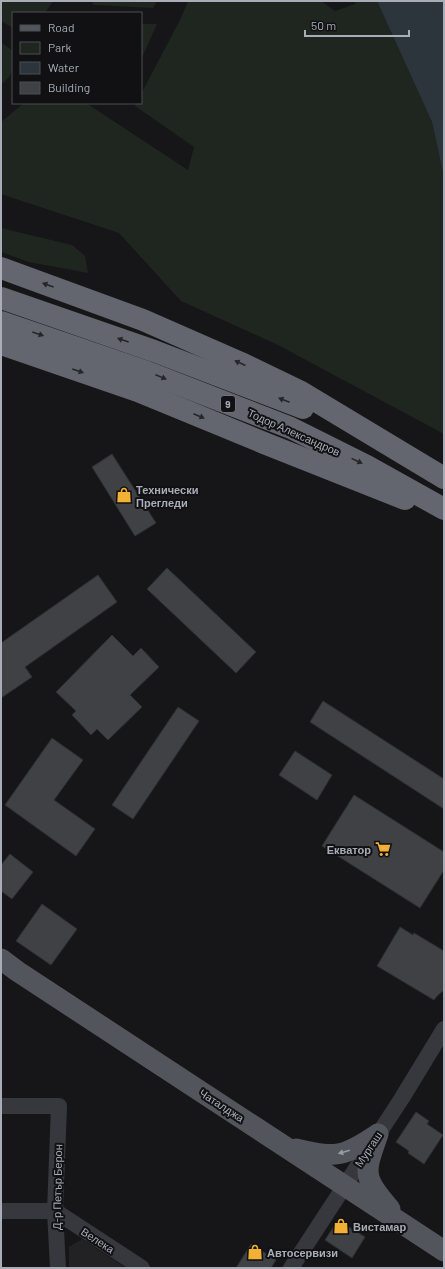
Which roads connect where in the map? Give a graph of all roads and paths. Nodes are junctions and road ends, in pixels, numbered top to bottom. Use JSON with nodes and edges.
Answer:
{"nodes":[{"id":1,"x":1,"y":268,"type":"edge"},
{"id":2,"x":1,"y":298,"type":"edge"},
{"id":3,"x":1,"y":322,"type":"edge"},
{"id":4,"x":1,"y":344,"type":"edge"},
{"id":5,"x":444,"y":480,"type":"edge"},
{"id":6,"x":444,"y":509,"type":"edge"},
{"id":7,"x":444,"y":513,"type":"edge"},
{"id":8,"x":1,"y":959,"type":"edge"},
{"id":9,"x":444,"y":1029,"type":"edge"},
{"id":10,"x":1,"y":1106,"type":"edge"},
{"id":11,"x":378,"y":1134,"type":"junction"},
{"id":12,"x":287,"y":1147,"type":"junction"},
{"id":13,"x":344,"y":1185,"type":"junction"},
{"id":14,"x":1,"y":1211,"type":"edge"},
{"id":15,"x":55,"y":1211,"type":"junction"},
{"id":16,"x":401,"y":1223,"type":"junction"},
{"id":17,"x":444,"y":1251,"type":"edge"},
{"id":18,"x":58,"y":1268,"type":"edge"},
{"id":19,"x":142,"y":1268,"type":"edge"},
{"id":20,"x":291,"y":1268,"type":"edge"}],
"edges":[{"from":5,"to":1,"type":"highway","one_way":true},
{"from":5,"to":2,"type":"highway","name":"Тодор Александров","number":"9","one_way":true},
{"from":3,"to":6,"type":"highway","name":"Тодор Александров","number":"9","one_way":true},
{"from":4,"to":7,"type":"highway","one_way":true},
{"from":8,"to":12,"type":"main road","name":"Чаталджа"},
{"from":9,"to":11,"type":"street","name":"Мургаш"},
{"from":10,"to":15,"type":"street","name":"Д-р Петър Берон"},
{"from":11,"to":12,"type":"main road","one_way":true},
{"from":11,"to":13,"type":"street","name":"Мургаш"},
{"from":11,"to":16,"type":"main road"},
{"from":12,"to":13,"type":"main road","name":"Чаталджа"},
{"from":13,"to":16,"type":"main road","name":"Чаталджа"},
{"from":13,"to":20,"type":"street","name":"Мургаш"},
{"from":14,"to":15,"type":"street"},
{"from":15,"to":18,"type":"street","name":"Д-р Петър Берон"},
{"from":15,"to":19,"type":"street","name":"Велека"},
{"from":16,"to":17,"type":"main road","name":"Чаталджа"}]}
